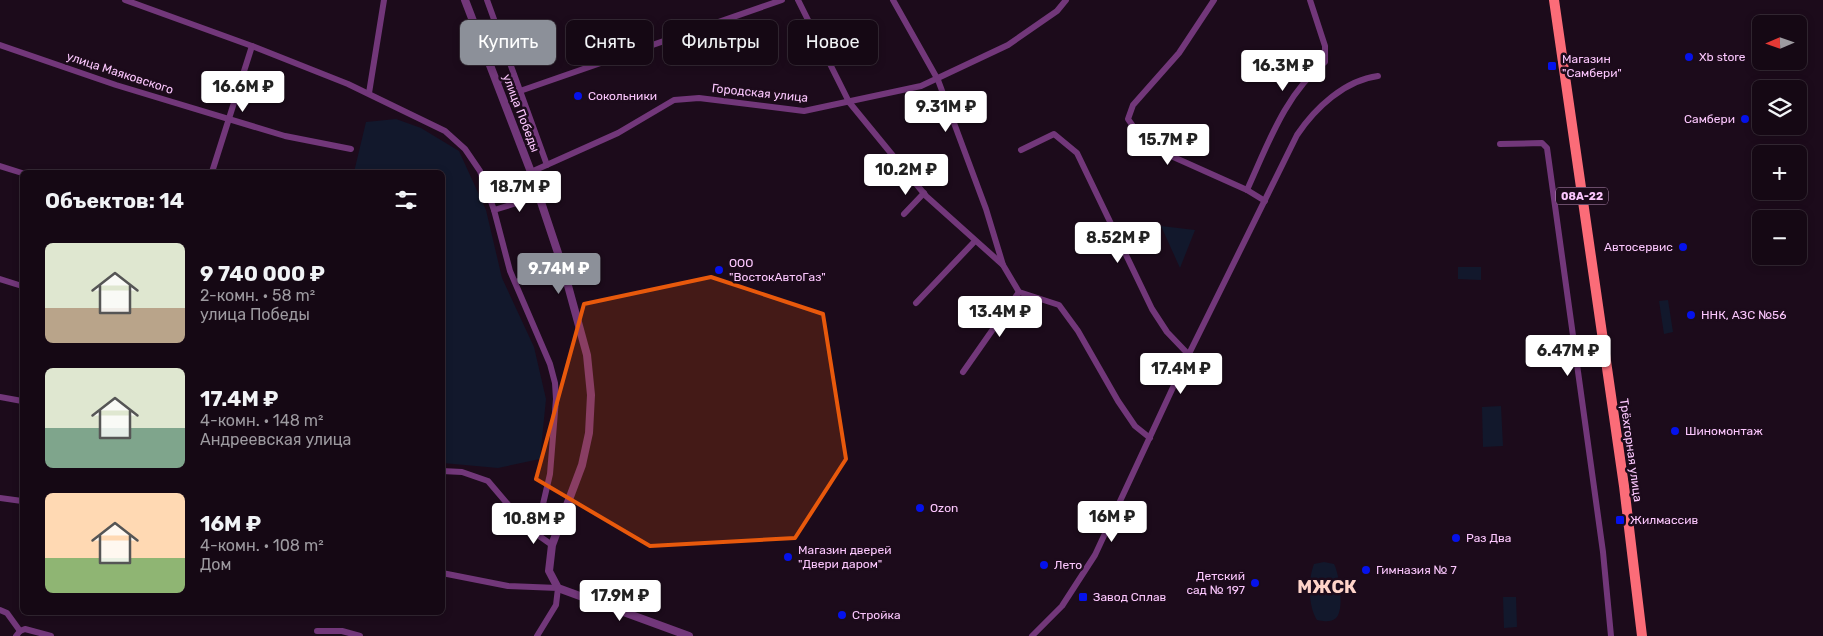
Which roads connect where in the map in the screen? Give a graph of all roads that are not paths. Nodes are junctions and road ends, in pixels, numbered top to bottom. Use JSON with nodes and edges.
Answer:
{"nodes":[{"id":1,"x":125,"y":0,"type":"edge"},
{"id":2,"x":384,"y":0,"type":"edge"},
{"id":3,"x":465,"y":0,"type":"edge"},
{"id":4,"x":487,"y":0,"type":"edge"},
{"id":5,"x":782,"y":0,"type":"edge"},
{"id":6,"x":798,"y":0,"type":"edge"},
{"id":7,"x":893,"y":0,"type":"edge"},
{"id":8,"x":1066,"y":0,"type":"edge"},
{"id":9,"x":1214,"y":0,"type":"edge"},
{"id":10,"x":1310,"y":0,"type":"edge"},
{"id":11,"x":1554,"y":0,"type":"edge"},
{"id":12,"x":0,"y":45,"type":"edge"},
{"id":13,"x":252,"y":46,"type":"junction"},
{"id":14,"x":514,"y":74,"type":"junction"},
{"id":15,"x":1378,"y":76,"type":"dead end"},
{"id":16,"x":938,"y":80,"type":"junction"},
{"id":17,"x":497,"y":81,"type":"junction"},
{"id":18,"x":520,"y":91,"type":"junction"},
{"id":19,"x":369,"y":93,"type":"junction"},
{"id":20,"x":850,"y":102,"type":"junction"},
{"id":21,"x":230,"y":119,"type":"junction"},
{"id":22,"x":1500,"y":144,"type":"dead end"},
{"id":23,"x":350,"y":149,"type":"dead end"},
{"id":24,"x":1022,"y":150,"type":"dead end"},
{"id":25,"x":547,"y":165,"type":"junction"},
{"id":26,"x":0,"y":166,"type":"edge"},
{"id":27,"x":213,"y":170,"type":"edge"},
{"id":28,"x":20,"y":172,"type":"edge"},
{"id":29,"x":531,"y":172,"type":"junction"},
{"id":30,"x":1247,"y":190,"type":"junction"},
{"id":31,"x":922,"y":191,"type":"junction"},
{"id":32,"x":539,"y":196,"type":"junction"},
{"id":33,"x":1264,"y":201,"type":"junction"},
{"id":34,"x":494,"y":210,"type":"junction"},
{"id":35,"x":904,"y":214,"type":"dead end"},
{"id":36,"x":975,"y":240,"type":"junction"},
{"id":37,"x":1003,"y":265,"type":"junction"},
{"id":38,"x":564,"y":271,"type":"junction"},
{"id":39,"x":0,"y":279,"type":"edge"},
{"id":40,"x":516,"y":282,"type":"junction"},
{"id":41,"x":20,"y":285,"type":"edge"},
{"id":42,"x":1019,"y":292,"type":"junction"},
{"id":43,"x":916,"y":304,"type":"dead end"},
{"id":44,"x":1189,"y":355,"type":"junction"},
{"id":45,"x":963,"y":372,"type":"dead end"},
{"id":46,"x":0,"y":397,"type":"edge"},
{"id":47,"x":20,"y":401,"type":"edge"},
{"id":48,"x":1150,"y":438,"type":"junction"},
{"id":49,"x":445,"y":471,"type":"edge"},
{"id":50,"x":0,"y":498,"type":"edge"},
{"id":51,"x":20,"y":501,"type":"edge"},
{"id":52,"x":528,"y":528,"type":"junction"},
{"id":53,"x":552,"y":545,"type":"junction"},
{"id":54,"x":445,"y":574,"type":"edge"},
{"id":55,"x":558,"y":588,"type":"junction"},
{"id":56,"x":0,"y":610,"type":"edge"},
{"id":57,"x":317,"y":631,"type":"dead end"},
{"id":58,"x":18,"y":634,"type":"edge"},
{"id":59,"x":51,"y":636,"type":"edge"},
{"id":60,"x":360,"y":636,"type":"edge"},
{"id":61,"x":537,"y":636,"type":"edge"},
{"id":62,"x":689,"y":636,"type":"edge"},
{"id":63,"x":1032,"y":636,"type":"edge"},
{"id":64,"x":1611,"y":636,"type":"edge"},
{"id":65,"x":1642,"y":636,"type":"edge"}],
"edges":[{"from":1,"to":13,"type":"street"},
{"from":2,"to":19,"type":"street"},
{"from":3,"to":17,"type":"street","name":"улица Победы"},
{"from":4,"to":14,"type":"street"},
{"from":5,"to":18,"type":"street"},
{"from":6,"to":20,"type":"street"},
{"from":7,"to":16,"type":"street"},
{"from":8,"to":16,"type":"street","name":"Городская улица"},
{"from":9,"to":30,"type":"street"},
{"from":10,"to":30,"type":"street"},
{"from":11,"to":65,"type":"highway","name":"Трёхгорная улица","number":"08А-22"},
{"from":12,"to":21,"type":"street","name":"улица Маяковского"},
{"from":13,"to":19,"type":"street"},
{"from":13,"to":21,"type":"street"},
{"from":14,"to":17,"type":"street"},
{"from":14,"to":18,"type":"street"},
{"from":15,"to":33,"type":"street"},
{"from":16,"to":20,"type":"street","name":"Городская улица"},
{"from":16,"to":37,"type":"street"},
{"from":17,"to":29,"type":"street","name":"улица Победы"},
{"from":18,"to":25,"type":"street"},
{"from":19,"to":34,"type":"street"},
{"from":20,"to":25,"type":"street","name":"Городская улица"},
{"from":20,"to":31,"type":"street"},
{"from":21,"to":23,"type":"street","name":"улица Маяковского"},
{"from":21,"to":27,"type":"street"},
{"from":22,"to":64,"type":"street"},
{"from":24,"to":44,"type":"street"},
{"from":25,"to":29,"type":"street","name":"Городская улица"},
{"from":26,"to":28,"type":"street"},
{"from":29,"to":32,"type":"street","name":"улица Победы"},
{"from":30,"to":33,"type":"street"},
{"from":31,"to":35,"type":"street"},
{"from":31,"to":36,"type":"street"},
{"from":32,"to":34,"type":"street"},
{"from":32,"to":38,"type":"street","name":"улица Победы"},
{"from":33,"to":44,"type":"street"},
{"from":34,"to":40,"type":"street"},
{"from":36,"to":37,"type":"street"},
{"from":36,"to":43,"type":"street"},
{"from":37,"to":42,"type":"street"},
{"from":38,"to":40,"type":"street"},
{"from":38,"to":53,"type":"street","name":"улица Победы"},
{"from":39,"to":41,"type":"street"},
{"from":40,"to":52,"type":"street"},
{"from":42,"to":45,"type":"street"},
{"from":42,"to":48,"type":"street"},
{"from":44,"to":48,"type":"street"},
{"from":46,"to":47,"type":"street"},
{"from":48,"to":63,"type":"street"},
{"from":49,"to":52,"type":"street"},
{"from":50,"to":51,"type":"street"},
{"from":52,"to":53,"type":"street"},
{"from":53,"to":55,"type":"street","name":"улица Победы"},
{"from":54,"to":55,"type":"street"},
{"from":55,"to":61,"type":"street"},
{"from":55,"to":62,"type":"street"},
{"from":56,"to":58,"type":"street"},
{"from":57,"to":60,"type":"street"},
{"from":58,"to":59,"type":"street"}]}
